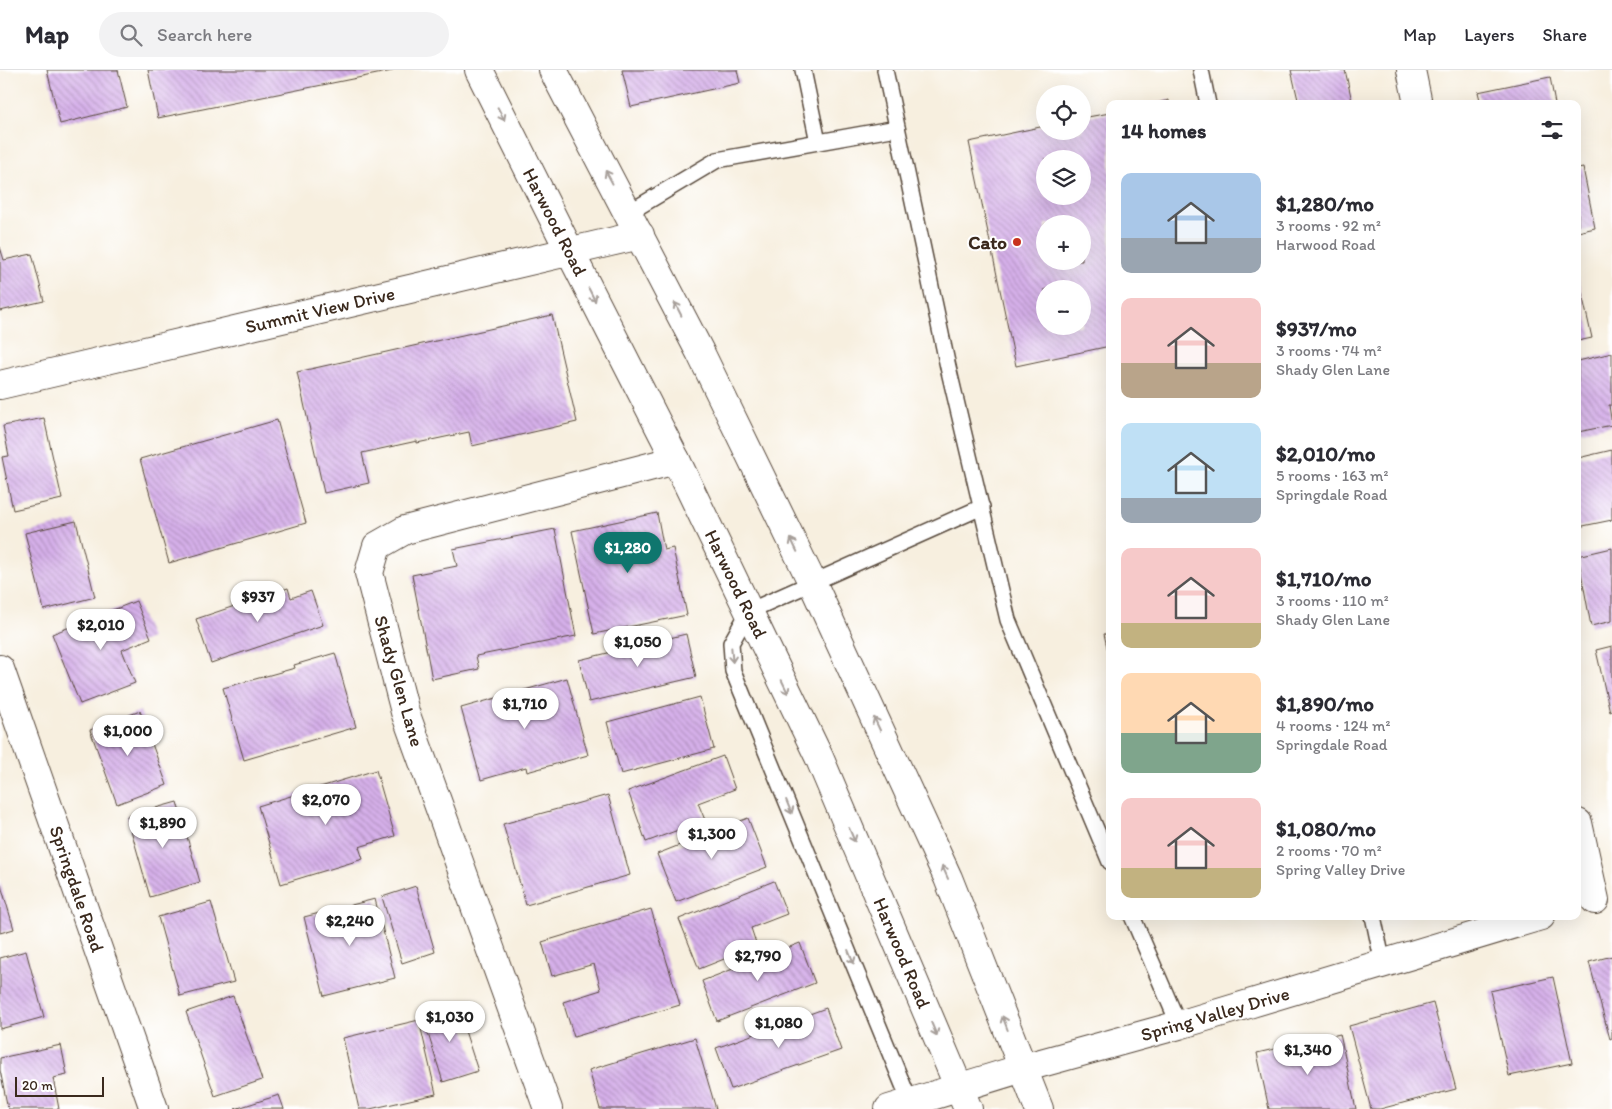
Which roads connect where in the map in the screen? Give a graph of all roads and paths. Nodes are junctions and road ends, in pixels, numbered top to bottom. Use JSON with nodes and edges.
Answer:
{"nodes":[{"id":1,"x":479,"y":70,"type":"edge"},
{"id":2,"x":553,"y":70,"type":"edge"},
{"id":3,"x":803,"y":70,"type":"edge"},
{"id":4,"x":885,"y":70,"type":"edge"},
{"id":5,"x":1201,"y":70,"type":"edge"},
{"id":6,"x":1411,"y":70,"type":"edge"},
{"id":7,"x":1207,"y":100,"type":"edge"},
{"id":8,"x":1417,"y":100,"type":"edge"},
{"id":9,"x":897,"y":128,"type":"junction"},
{"id":10,"x":818,"y":142,"type":"junction"},
{"id":11,"x":634,"y":224,"type":"junction"},
{"id":12,"x":570,"y":252,"type":"junction"},
{"id":13,"x":0,"y":385,"type":"edge"},
{"id":14,"x":676,"y":460,"type":"junction"},
{"id":15,"x":982,"y":507,"type":"junction"},
{"id":16,"x":812,"y":582,"type":"junction"},
{"id":17,"x":749,"y":611,"type":"junction"},
{"id":18,"x":0,"y":669,"type":"edge"},
{"id":19,"x":1581,"y":837,"type":"edge"},
{"id":20,"x":1106,"y":853,"type":"edge"},
{"id":21,"x":1595,"y":900,"type":"edge"},
{"id":22,"x":1134,"y":920,"type":"edge"},
{"id":23,"x":1374,"y":920,"type":"edge"},
{"id":24,"x":1527,"y":920,"type":"edge"},
{"id":25,"x":1383,"y":964,"type":"junction"},
{"id":26,"x":1179,"y":1025,"type":"junction"},
{"id":27,"x":1023,"y":1068,"type":"junction"},
{"id":28,"x":964,"y":1098,"type":"edge"},
{"id":29,"x":900,"y":1106,"type":"edge"},
{"id":30,"x":154,"y":1109,"type":"edge"},
{"id":31,"x":548,"y":1109,"type":"edge"},
{"id":32,"x":1038,"y":1109,"type":"edge"}],
"edges":[{"from":1,"to":12,"type":"street","name":"Harwood Road","one_way":true},
{"from":11,"to":2,"type":"street","one_way":true},
{"from":3,"to":10,"type":"lane"},
{"from":4,"to":9,"type":"lane"},
{"from":5,"to":7,"type":"lane"},
{"from":6,"to":8,"type":"street"},
{"from":9,"to":10,"type":"lane"},
{"from":9,"to":15,"type":"lane"},
{"from":10,"to":11,"type":"lane"},
{"from":11,"to":12,"type":"street","name":"Summit View Drive"},
{"from":16,"to":11,"type":"street","one_way":true},
{"from":12,"to":13,"type":"street","name":"Summit View Drive"},
{"from":12,"to":14,"type":"street","name":"Harwood Road","one_way":true},
{"from":14,"to":17,"type":"street","name":"Harwood Road"},
{"from":14,"to":31,"type":"street","name":"Shady Glen Lane"},
{"from":15,"to":16,"type":"lane"},
{"from":15,"to":20,"type":"lane"},
{"from":16,"to":17,"type":"lane"},
{"from":27,"to":16,"type":"street","one_way":true},
{"from":17,"to":28,"type":"street","name":"Harwood Road","one_way":true},
{"from":17,"to":29,"type":"lane","one_way":true},
{"from":18,"to":30,"type":"street","name":"Springdale Road"},
{"from":19,"to":21,"type":"street"},
{"from":22,"to":26,"type":"lane"},
{"from":23,"to":25,"type":"lane"},
{"from":24,"to":25,"type":"street","name":"Spring Valley Drive"},
{"from":25,"to":26,"type":"street","name":"Spring Valley Drive"},
{"from":26,"to":27,"type":"street","name":"Spring Valley Drive"},
{"from":27,"to":28,"type":"street","name":"Spring Valley Drive"},
{"from":27,"to":32,"type":"street"},
{"from":28,"to":29,"type":"street","name":"Spring Valley Drive"}]}
